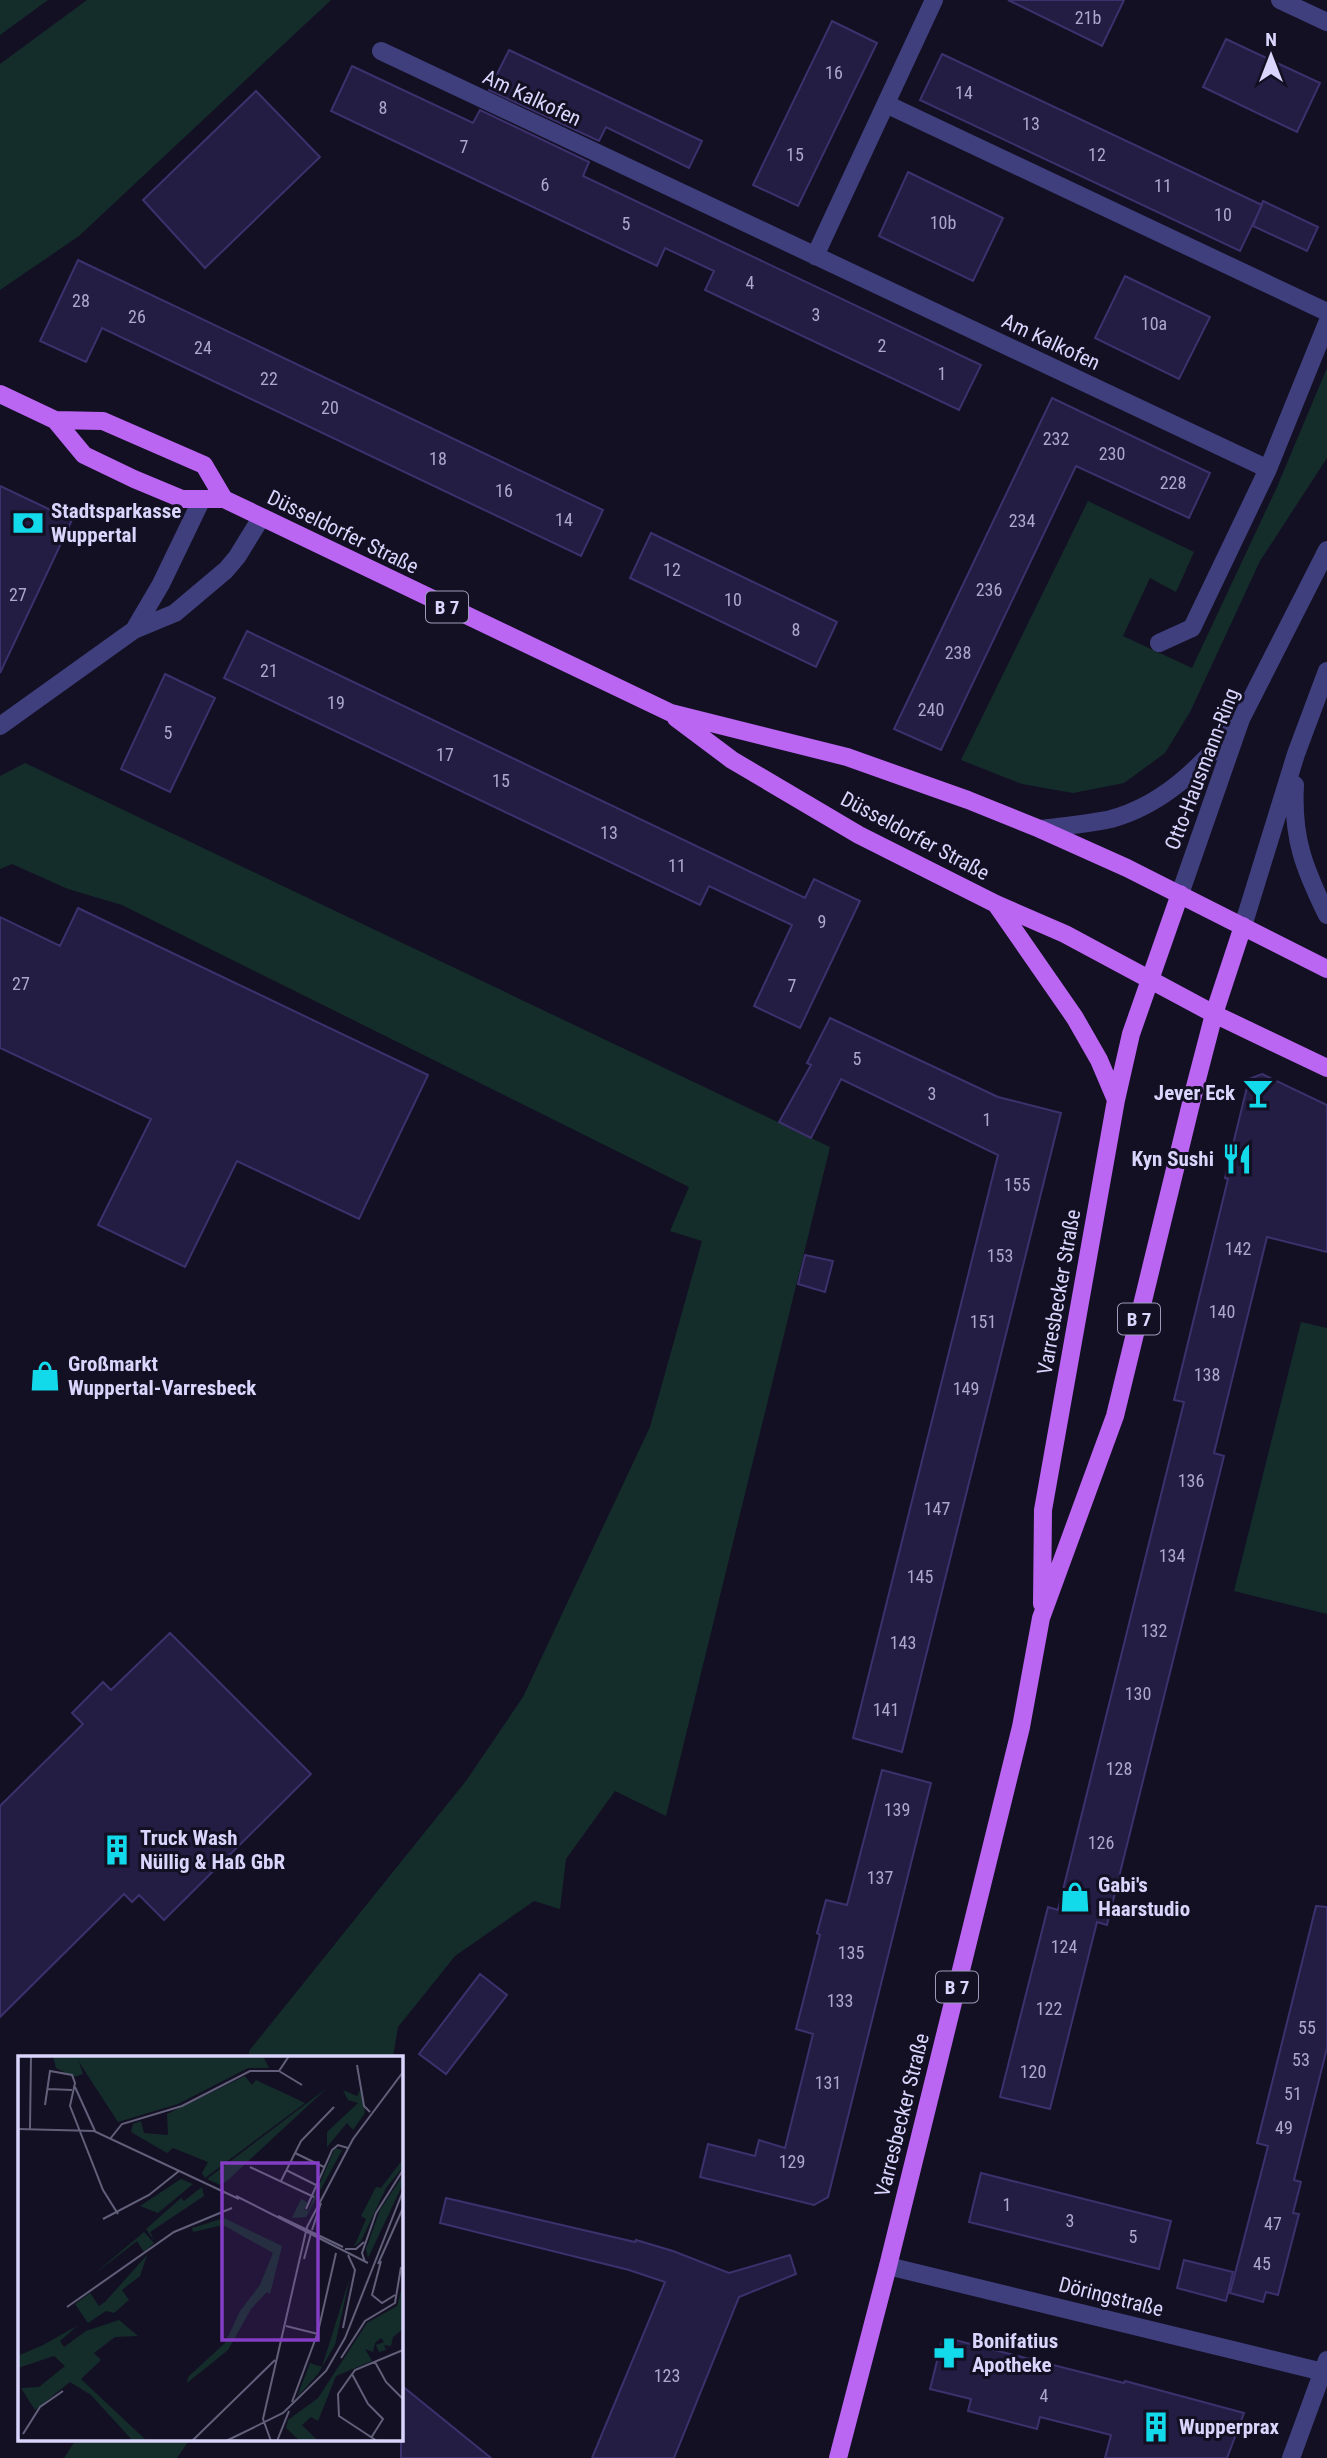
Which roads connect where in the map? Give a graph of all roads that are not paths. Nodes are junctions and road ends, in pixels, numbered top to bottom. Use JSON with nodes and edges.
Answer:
{"nodes":[{"id":1,"x":934,"y":0,"type":"edge"},
{"id":2,"x":1280,"y":0,"type":"edge"},
{"id":3,"x":1327,"y":22,"type":"edge"},
{"id":4,"x":381,"y":51,"type":"dead end"},
{"id":5,"x":886,"y":104,"type":"junction"},
{"id":6,"x":816,"y":256,"type":"junction"},
{"id":7,"x":1327,"y":312,"type":"edge"},
{"id":8,"x":1327,"y":323,"type":"edge"},
{"id":9,"x":0,"y":394,"type":"edge"},
{"id":10,"x":55,"y":420,"type":"junction"},
{"id":11,"x":1268,"y":469,"type":"junction"},
{"id":12,"x":224,"y":499,"type":"junction"},
{"id":13,"x":201,"y":501,"type":"junction"},
{"id":14,"x":261,"y":518,"type":"junction"},
{"id":15,"x":1327,"y":550,"type":"edge"},
{"id":16,"x":134,"y":630,"type":"junction"},
{"id":17,"x":1159,"y":643,"type":"dead end"},
{"id":18,"x":1327,"y":671,"type":"edge"},
{"id":19,"x":671,"y":713,"type":"junction"},
{"id":20,"x":1241,"y":719,"type":"junction"},
{"id":21,"x":0,"y":726,"type":"edge"},
{"id":22,"x":1296,"y":754,"type":"junction"},
{"id":23,"x":1040,"y":829,"type":"junction"},
{"id":24,"x":1180,"y":894,"type":"junction"},
{"id":25,"x":996,"y":904,"type":"junction"},
{"id":26,"x":1327,"y":915,"type":"edge"},
{"id":27,"x":1242,"y":926,"type":"junction"},
{"id":28,"x":1327,"y":969,"type":"edge"},
{"id":29,"x":1150,"y":980,"type":"junction"},
{"id":30,"x":1214,"y":1014,"type":"junction"},
{"id":31,"x":1327,"y":1068,"type":"edge"},
{"id":32,"x":1116,"y":1100,"type":"junction"},
{"id":33,"x":1041,"y":1618,"type":"junction"},
{"id":34,"x":888,"y":2266,"type":"junction"},
{"id":35,"x":1325,"y":2366,"type":"edge"},
{"id":36,"x":838,"y":2458,"type":"edge"},
{"id":37,"x":1291,"y":2458,"type":"edge"}],
"edges":[{"from":1,"to":5,"type":"street"},
{"from":2,"to":3,"type":"street"},
{"from":4,"to":6,"type":"street","name":"Am Kalkofen"},
{"from":5,"to":6,"type":"street"},
{"from":5,"to":7,"type":"street"},
{"from":6,"to":11,"type":"street","name":"Am Kalkofen"},
{"from":8,"to":11,"type":"street"},
{"from":9,"to":10,"type":"main road"},
{"from":10,"to":12,"type":"main road"},
{"from":10,"to":13,"type":"main road"},
{"from":11,"to":17,"type":"street"},
{"from":12,"to":13,"type":"main road"},
{"from":12,"to":14,"type":"main road","name":"Düsseldorfer Straße","number":"B 7"},
{"from":13,"to":16,"type":"street"},
{"from":14,"to":16,"type":"street"},
{"from":14,"to":19,"type":"main road","name":"Düsseldorfer Straße","number":"B 7"},
{"from":15,"to":20,"type":"street","name":"Otto-Hausmann-Ring"},
{"from":16,"to":21,"type":"street"},
{"from":18,"to":22,"type":"street"},
{"from":19,"to":23,"type":"main road","name":"Düsseldorfer Straße","number":"B 7"},
{"from":19,"to":25,"type":"main road","name":"Düsseldorfer Straße","number":"B 7"},
{"from":20,"to":23,"type":"street"},
{"from":20,"to":24,"type":"street","name":"Otto-Hausmann-Ring"},
{"from":22,"to":26,"type":"street"},
{"from":22,"to":27,"type":"street"},
{"from":23,"to":24,"type":"main road","name":"Düsseldorfer Straße","number":"B 7"},
{"from":24,"to":27,"type":"main road","name":"Düsseldorfer Straße"},
{"from":24,"to":29,"type":"main road","number":"B 7"},
{"from":25,"to":29,"type":"main road","name":"Düsseldorfer Straße","number":"B 7"},
{"from":25,"to":32,"type":"main road","number":"B 7"},
{"from":27,"to":28,"type":"main road","name":"Düsseldorfer Straße"},
{"from":27,"to":30,"type":"main road","number":"B 7"},
{"from":29,"to":30,"type":"main road","name":"Düsseldorfer Straße"},
{"from":29,"to":32,"type":"main road","name":"Varresbecker Straße","number":"B 7"},
{"from":30,"to":31,"type":"main road","name":"Düsseldorfer Straße"},
{"from":30,"to":33,"type":"main road","name":"Varresbecker Straße","number":"B 7"},
{"from":32,"to":33,"type":"main road","name":"Varresbecker Straße","number":"B 7"},
{"from":33,"to":34,"type":"main road","name":"Varresbecker Straße","number":"B 7"},
{"from":34,"to":35,"type":"street","name":"Döringstraße"},
{"from":34,"to":36,"type":"main road","name":"Varresbecker Straße","number":"B 7"},
{"from":35,"to":37,"type":"street"}]}
